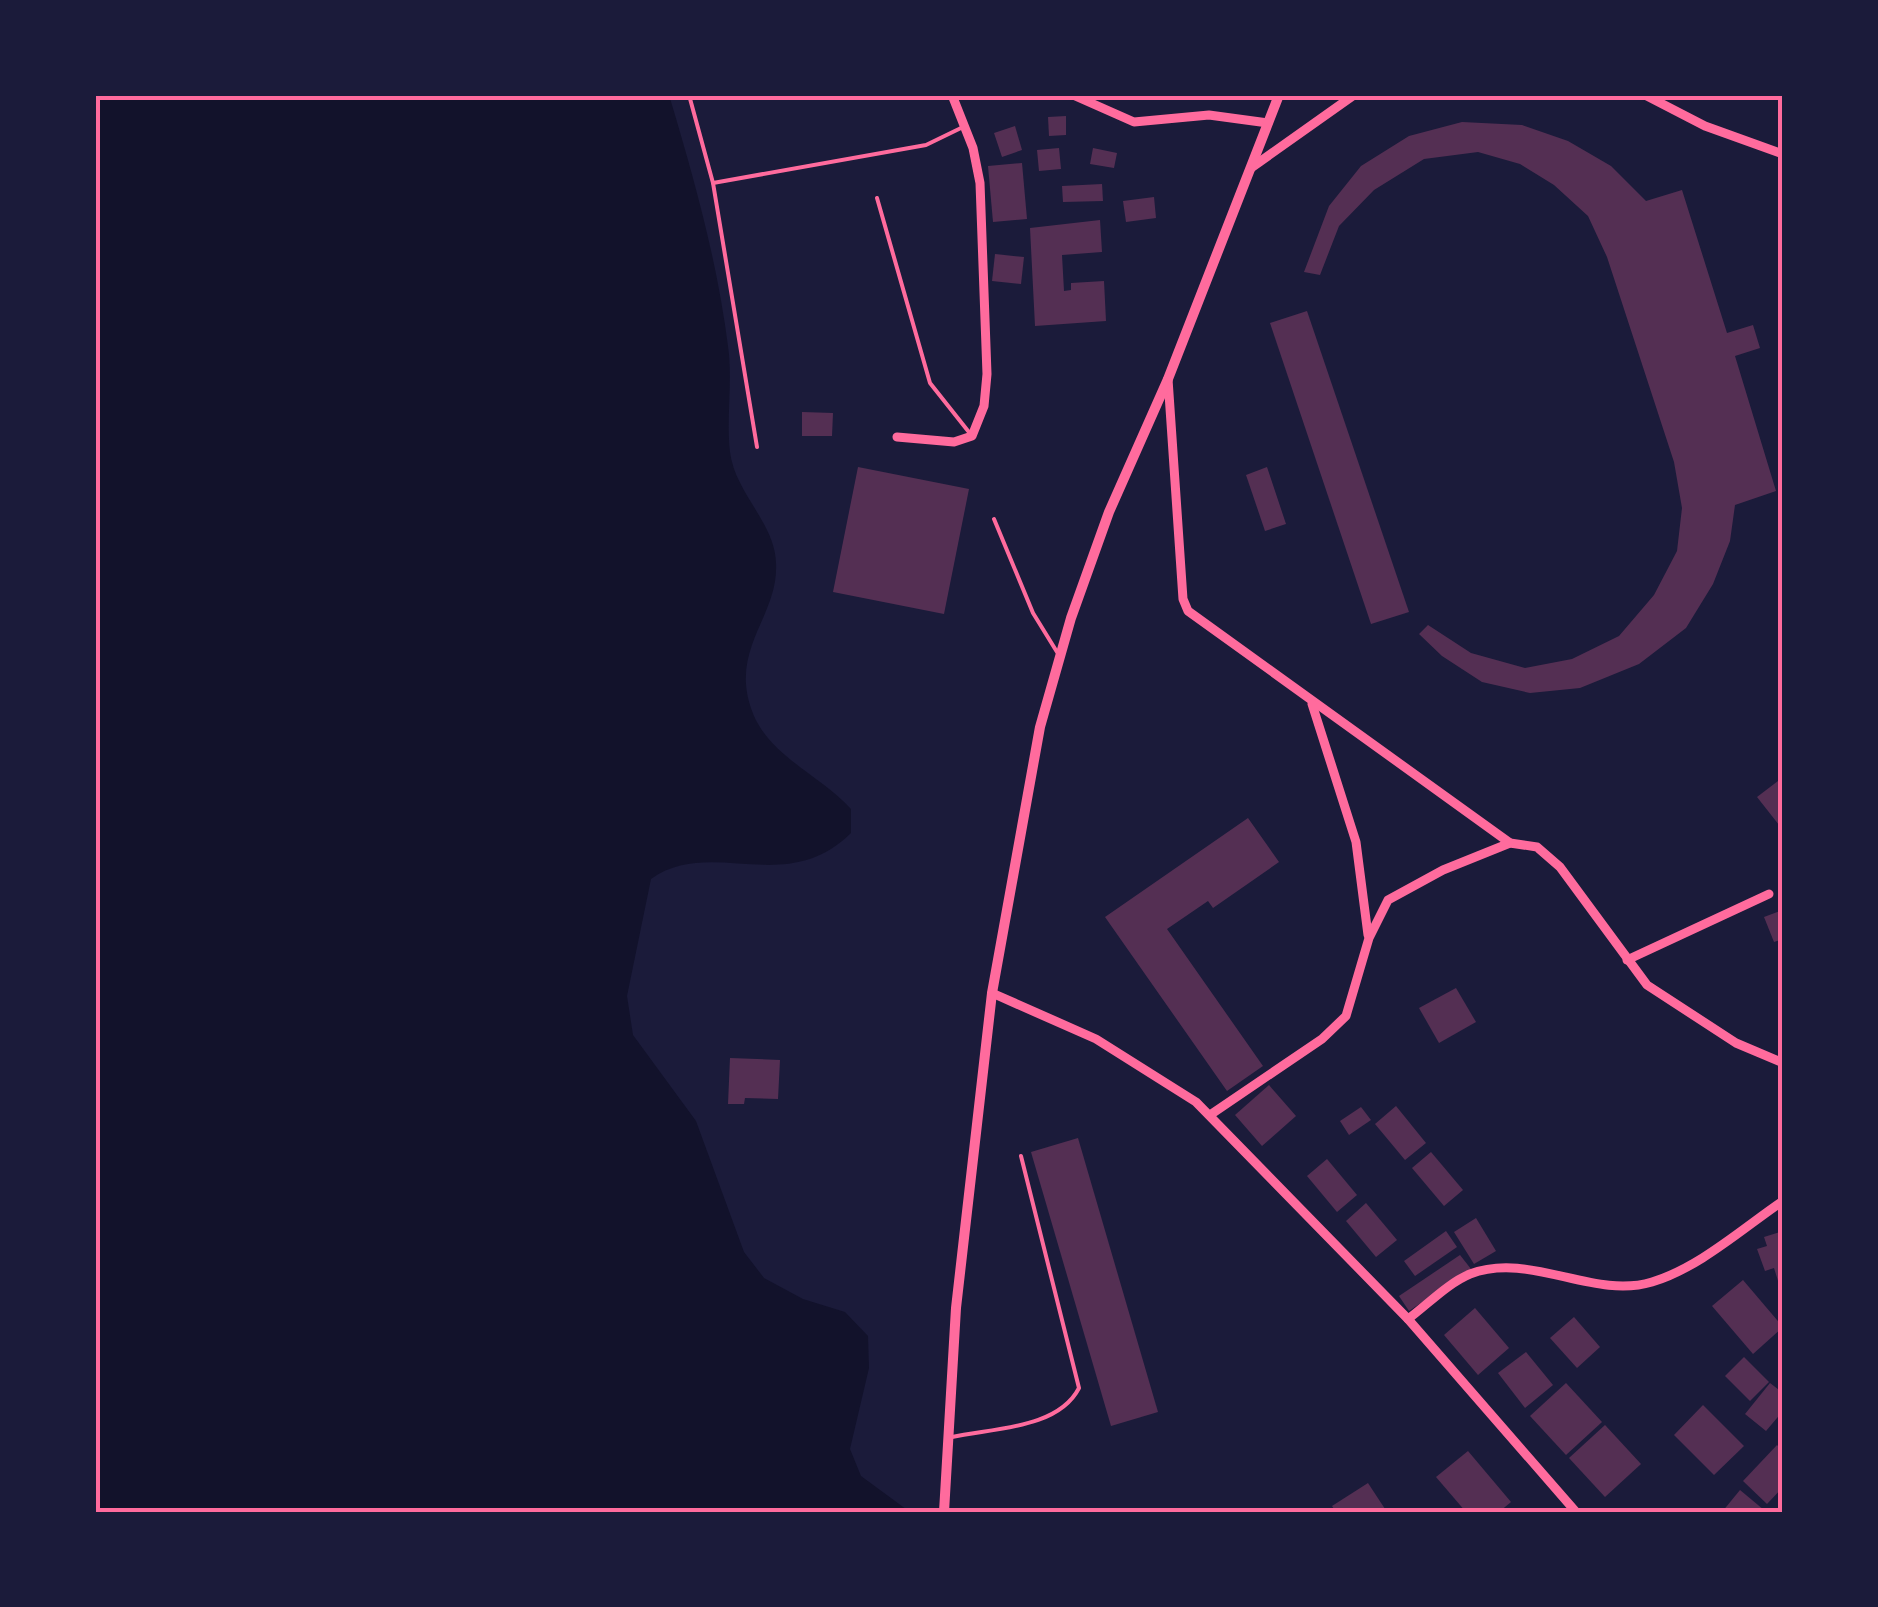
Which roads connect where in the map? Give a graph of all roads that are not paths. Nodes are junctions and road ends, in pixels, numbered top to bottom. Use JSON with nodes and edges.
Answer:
{"nodes":[{"id":1,"x":689,"y":95,"type":"edge"},
{"id":2,"x":952,"y":95,"type":"edge"},
{"id":3,"x":1073,"y":95,"type":"edge"},
{"id":4,"x":1279,"y":95,"type":"edge"},
{"id":5,"x":1354,"y":95,"type":"edge"},
{"id":6,"x":1645,"y":95,"type":"edge"},
{"id":7,"x":1268,"y":123,"type":"junction"},
{"id":8,"x":963,"y":127,"type":"junction"},
{"id":9,"x":1783,"y":154,"type":"edge"},
{"id":10,"x":1252,"y":168,"type":"junction"},
{"id":11,"x":713,"y":183,"type":"junction"},
{"id":12,"x":877,"y":198,"type":"dead end"},
{"id":13,"x":1168,"y":379,"type":"junction"},
{"id":14,"x":896,"y":436,"type":"dead end"},
{"id":15,"x":972,"y":436,"type":"junction"},
{"id":16,"x":757,"y":448,"type":"dead end"},
{"id":17,"x":994,"y":518,"type":"dead end"},
{"id":18,"x":1060,"y":656,"type":"junction"},
{"id":19,"x":1310,"y":700,"type":"junction"},
{"id":20,"x":1510,"y":843,"type":"junction"},
{"id":21,"x":1768,"y":894,"type":"dead end"},
{"id":22,"x":1369,"y":938,"type":"junction"},
{"id":23,"x":1626,"y":960,"type":"junction"},
{"id":24,"x":992,"y":992,"type":"junction"},
{"id":25,"x":1783,"y":1063,"type":"edge"},
{"id":26,"x":1210,"y":1115,"type":"junction"},
{"id":27,"x":1021,"y":1156,"type":"dead end"},
{"id":28,"x":1783,"y":1201,"type":"edge"},
{"id":29,"x":1408,"y":1319,"type":"junction"},
{"id":30,"x":948,"y":1438,"type":"junction"},
{"id":31,"x":944,"y":1512,"type":"edge"},
{"id":32,"x":1576,"y":1512,"type":"edge"}],
"edges":[{"from":1,"to":11,"type":"lane"},
{"from":2,"to":8,"type":"street"},
{"from":3,"to":7,"type":"street"},
{"from":4,"to":7,"type":"street"},
{"from":5,"to":10,"type":"street"},
{"from":6,"to":9,"type":"street"},
{"from":7,"to":10,"type":"street"},
{"from":8,"to":11,"type":"lane"},
{"from":8,"to":15,"type":"street"},
{"from":10,"to":13,"type":"street"},
{"from":11,"to":16,"type":"lane"},
{"from":12,"to":15,"type":"lane"},
{"from":13,"to":18,"type":"street"},
{"from":13,"to":19,"type":"street"},
{"from":14,"to":15,"type":"street"},
{"from":17,"to":18,"type":"lane"},
{"from":18,"to":24,"type":"street"},
{"from":19,"to":20,"type":"street"},
{"from":19,"to":22,"type":"street"},
{"from":20,"to":22,"type":"street"},
{"from":20,"to":23,"type":"street"},
{"from":21,"to":23,"type":"street"},
{"from":22,"to":26,"type":"street"},
{"from":23,"to":25,"type":"street"},
{"from":24,"to":26,"type":"street"},
{"from":24,"to":30,"type":"street"},
{"from":26,"to":29,"type":"street"},
{"from":27,"to":30,"type":"lane"},
{"from":28,"to":29,"type":"street"},
{"from":29,"to":32,"type":"street"},
{"from":30,"to":31,"type":"street"}]}
